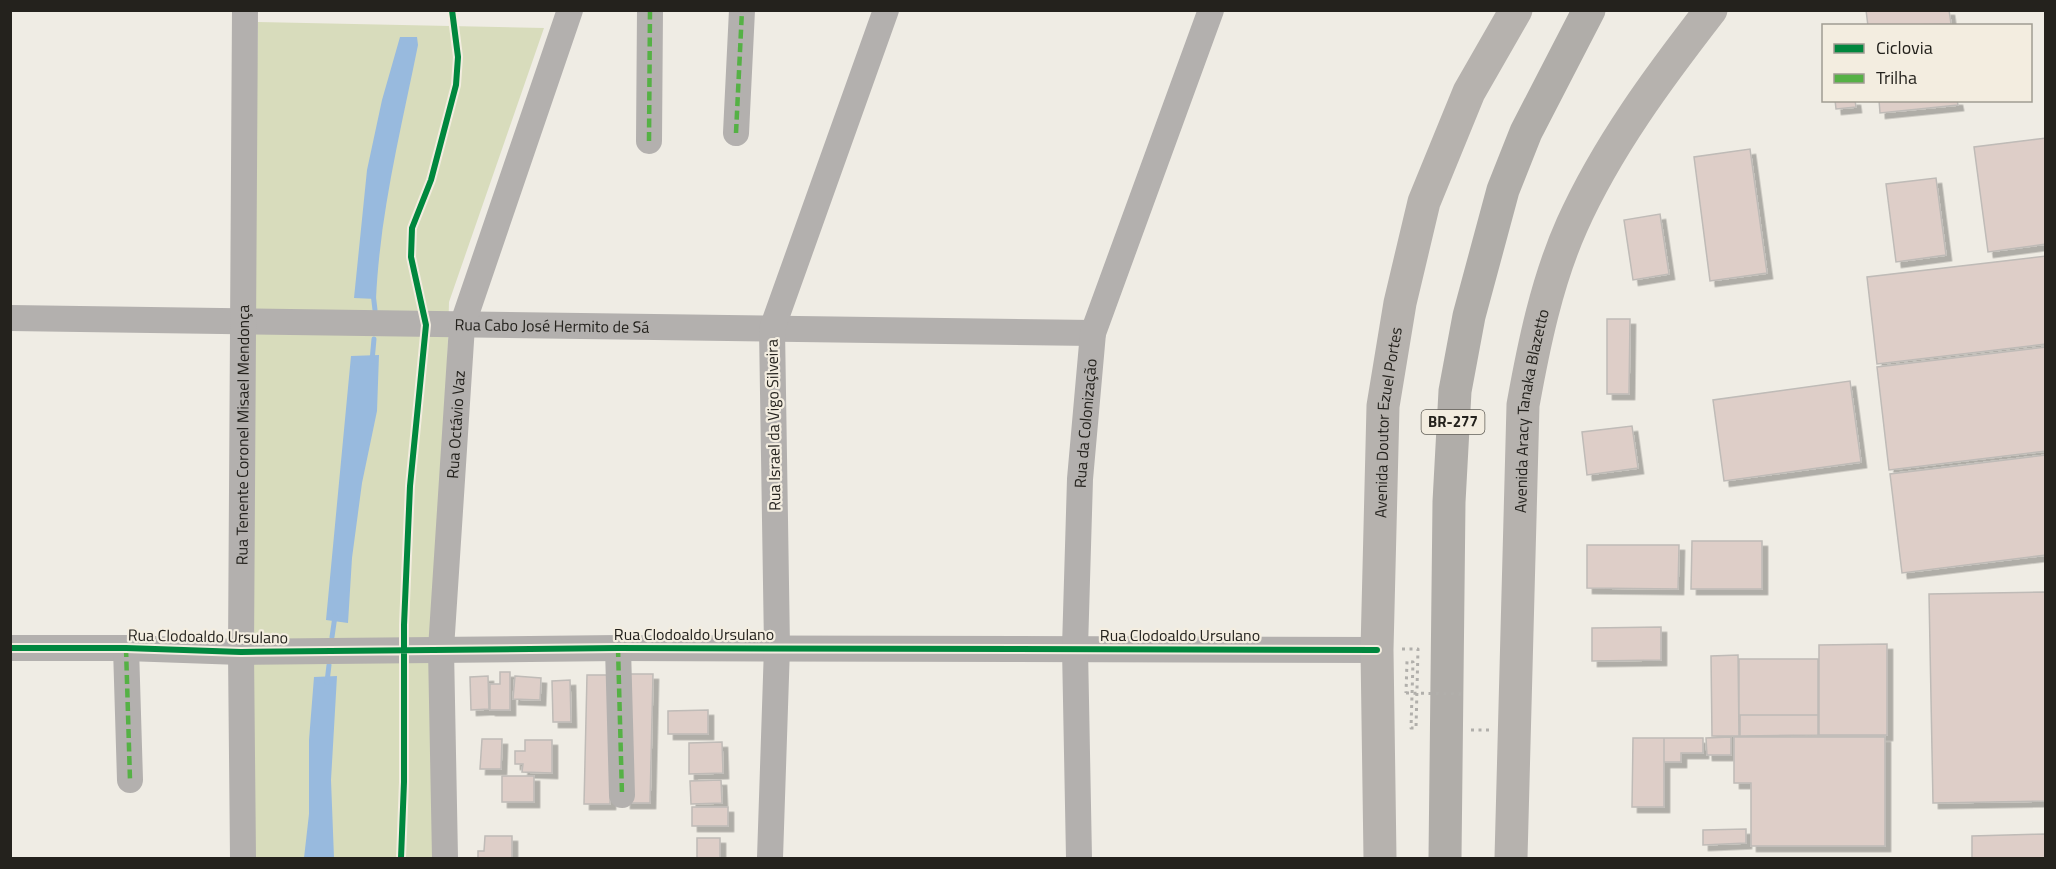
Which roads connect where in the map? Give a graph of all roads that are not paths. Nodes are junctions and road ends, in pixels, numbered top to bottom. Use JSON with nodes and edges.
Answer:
{"nodes":[{"id":1,"x":245,"y":10,"type":"edge"},
{"id":2,"x":570,"y":10,"type":"edge"},
{"id":3,"x":650,"y":10,"type":"edge"},
{"id":4,"x":741,"y":10,"type":"edge"},
{"id":5,"x":886,"y":10,"type":"edge"},
{"id":6,"x":1211,"y":10,"type":"edge"},
{"id":7,"x":1516,"y":10,"type":"edge"},
{"id":8,"x":1590,"y":10,"type":"edge"},
{"id":9,"x":1711,"y":10,"type":"edge"},
{"id":10,"x":736,"y":133,"type":"dead end"},
{"id":11,"x":649,"y":141,"type":"dead end"},
{"id":12,"x":10,"y":318,"type":"edge"},
{"id":13,"x":243,"y":322,"type":"junction"},
{"id":14,"x":462,"y":326,"type":"junction"},
{"id":15,"x":772,"y":329,"type":"junction"},
{"id":16,"x":1093,"y":333,"type":"junction"},
{"id":17,"x":777,"y":647,"type":"junction"},
{"id":18,"x":10,"y":648,"type":"edge"},
{"id":19,"x":126,"y":648,"type":"junction"},
{"id":20,"x":618,"y":648,"type":"junction"},
{"id":21,"x":1075,"y":648,"type":"junction"},
{"id":22,"x":441,"y":649,"type":"junction"},
{"id":23,"x":1377,"y":650,"type":"junction"},
{"id":24,"x":241,"y":652,"type":"junction"},
{"id":25,"x":130,"y":780,"type":"dead end"},
{"id":26,"x":621,"y":795,"type":"dead end"},
{"id":27,"x":243,"y":858,"type":"edge"},
{"id":28,"x":445,"y":858,"type":"edge"},
{"id":29,"x":770,"y":858,"type":"edge"},
{"id":30,"x":1079,"y":858,"type":"edge"},
{"id":31,"x":1380,"y":858,"type":"edge"},
{"id":32,"x":1445,"y":858,"type":"edge"},
{"id":33,"x":1511,"y":858,"type":"edge"}],
"edges":[{"from":1,"to":13,"type":"street","name":"Rua Tenente Coronel Misael Mendonça"},
{"from":2,"to":14,"type":"street","name":"Rua Octávio Vaz"},
{"from":3,"to":11,"type":"street"},
{"from":4,"to":10,"type":"street"},
{"from":5,"to":15,"type":"street","name":"Rua Israel da Vigo Silveira"},
{"from":6,"to":16,"type":"street","name":"Rua da Colonização"},
{"from":7,"to":23,"type":"main road","name":"Avenida Doutor Ezuel Portes"},
{"from":8,"to":32,"type":"highway","number":"BR-277"},
{"from":9,"to":33,"type":"main road","name":"Avenida Aracy Tanaka Blazetto"},
{"from":12,"to":13,"type":"street","name":"Rua Cabo José Hermito de Sá"},
{"from":13,"to":14,"type":"street","name":"Rua Cabo José Hermito de Sá"},
{"from":13,"to":24,"type":"street","name":"Rua Tenente Coronel Misael Mendonça"},
{"from":14,"to":15,"type":"street","name":"Rua Cabo José Hermito de Sá"},
{"from":14,"to":22,"type":"street","name":"Rua Octávio Vaz"},
{"from":15,"to":16,"type":"street","name":"Rua Cabo José Hermito de Sá"},
{"from":15,"to":17,"type":"street","name":"Rua Israel da Vigo Silveira"},
{"from":16,"to":21,"type":"street","name":"Rua da Colonização"},
{"from":17,"to":20,"type":"street","name":"Rua Clodoaldo Ursulano"},
{"from":17,"to":21,"type":"street","name":"Rua Clodoaldo Ursulano"},
{"from":17,"to":29,"type":"street","name":"Rua Israel da Vigo Silveira"},
{"from":18,"to":19,"type":"street","name":"Rua Clodoaldo Ursulano"},
{"from":19,"to":24,"type":"street","name":"Rua Clodoaldo Ursulano"},
{"from":19,"to":25,"type":"street"},
{"from":20,"to":22,"type":"street","name":"Rua Clodoaldo Ursulano"},
{"from":20,"to":26,"type":"street"},
{"from":21,"to":23,"type":"street","name":"Rua Clodoaldo Ursulano"},
{"from":21,"to":30,"type":"street","name":"Rua da Colonização"},
{"from":22,"to":24,"type":"street","name":"Rua Clodoaldo Ursulano"},
{"from":22,"to":28,"type":"street","name":"Rua Octávio Vaz"},
{"from":23,"to":31,"type":"main road","name":"Avenida Doutor Ezuel Portes"},
{"from":24,"to":27,"type":"street","name":"Rua Tenente Coronel Misael Mendonça"}]}
